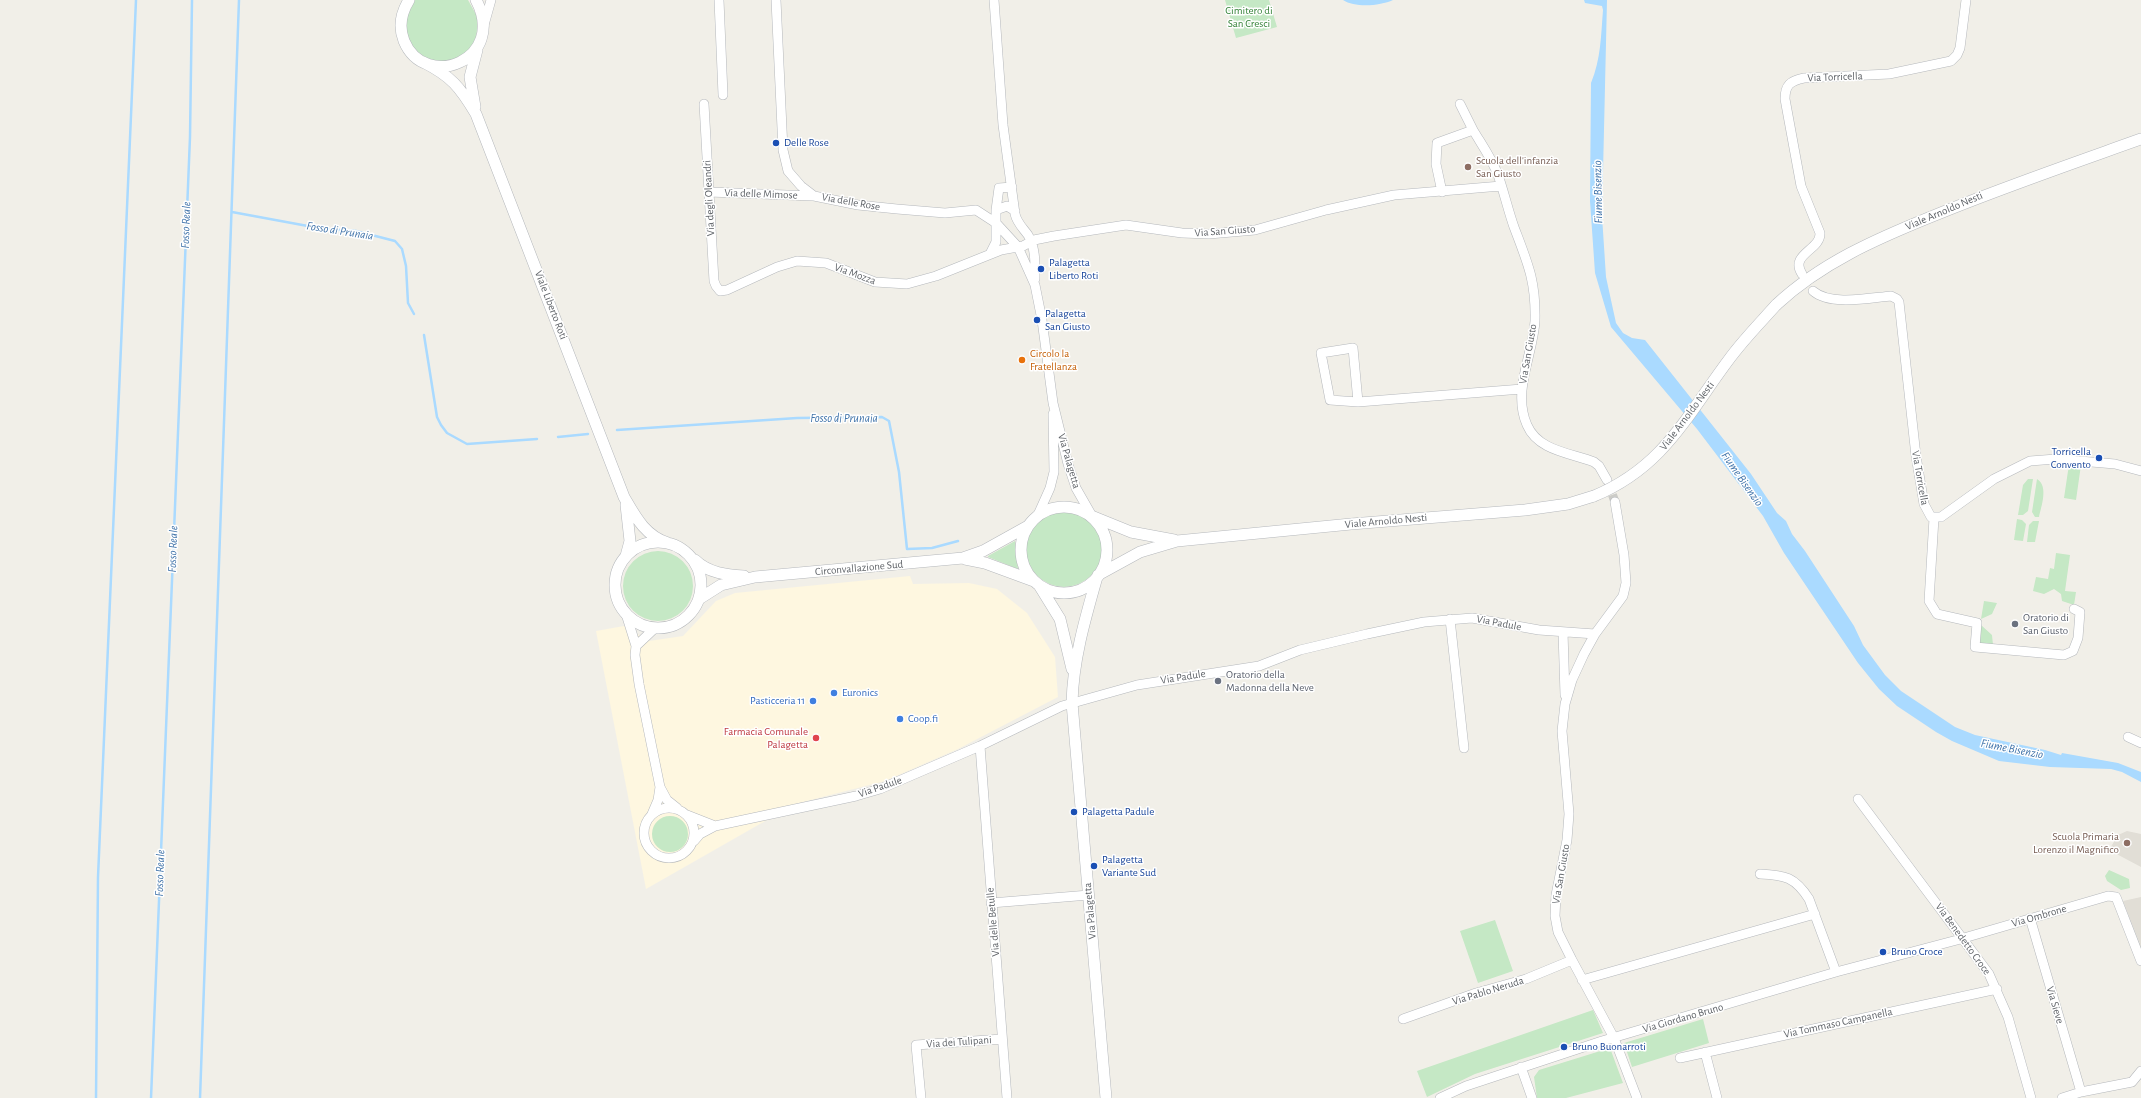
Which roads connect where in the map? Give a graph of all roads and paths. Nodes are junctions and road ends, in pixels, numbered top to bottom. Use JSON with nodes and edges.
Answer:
{"nodes":[{"id":1,"x":476,"y":0,"type":"edge"},
{"id":2,"x":491,"y":0,"type":"edge"},
{"id":3,"x":719,"y":0,"type":"edge"},
{"id":4,"x":776,"y":0,"type":"edge"},
{"id":5,"x":994,"y":0,"type":"edge"},
{"id":6,"x":1966,"y":0,"type":"edge"},
{"id":7,"x":407,"y":3,"type":"edge"},
{"id":8,"x":483,"y":31,"type":"junction"},
{"id":9,"x":423,"y":62,"type":"junction"},
{"id":10,"x":724,"y":95,"type":"dead end"},
{"id":11,"x":704,"y":104,"type":"dead end"},
{"id":12,"x":1460,"y":104,"type":"dead end"},
{"id":13,"x":476,"y":114,"type":"junction"},
{"id":14,"x":1473,"y":130,"type":"junction"},
{"id":15,"x":2141,"y":139,"type":"edge"},
{"id":16,"x":1500,"y":186,"type":"junction"},
{"id":17,"x":1012,"y":187,"type":"junction"},
{"id":18,"x":709,"y":192,"type":"junction"},
{"id":19,"x":1442,"y":192,"type":"junction"},
{"id":20,"x":814,"y":196,"type":"junction"},
{"id":21,"x":996,"y":210,"type":"junction"},
{"id":22,"x":1014,"y":211,"type":"junction"},
{"id":23,"x":996,"y":223,"type":"junction"},
{"id":24,"x":1031,"y":242,"type":"junction"},
{"id":25,"x":1018,"y":247,"type":"junction"},
{"id":26,"x":990,"y":254,"type":"junction"},
{"id":27,"x":1802,"y":274,"type":"dead end"},
{"id":28,"x":1034,"y":285,"type":"junction"},
{"id":29,"x":720,"y":291,"type":"joint"},
{"id":30,"x":1813,"y":291,"type":"dead end"},
{"id":31,"x":1522,"y":389,"type":"junction"},
{"id":32,"x":1358,"y":402,"type":"junction"},
{"id":33,"x":1053,"y":403,"type":"junction"},
{"id":34,"x":2141,"y":471,"type":"edge"},
{"id":35,"x":1607,"y":480,"type":"tunnel mouth"},
{"id":36,"x":624,"y":497,"type":"junction"},
{"id":37,"x":1615,"y":502,"type":"tunnel mouth"},
{"id":38,"x":1092,"y":516,"type":"junction"},
{"id":39,"x":1037,"y":517,"type":"junction"},
{"id":40,"x":1934,"y":518,"type":"junction"},
{"id":41,"x":1028,"y":526,"type":"junction"},
{"id":42,"x":1177,"y":541,"type":"junction"},
{"id":43,"x":668,"y":542,"type":"junction"},
{"id":44,"x":626,"y":556,"type":"junction"},
{"id":45,"x":691,"y":557,"type":"junction"},
{"id":46,"x":963,"y":558,"type":"junction"},
{"id":47,"x":1098,"y":576,"type":"junction"},
{"id":48,"x":755,"y":577,"type":"junction"},
{"id":49,"x":1036,"y":582,"type":"junction"},
{"id":50,"x":699,"y":599,"type":"junction"},
{"id":51,"x":2074,"y":609,"type":"dead end"},
{"id":52,"x":626,"y":614,"type":"junction"},
{"id":53,"x":1450,"y":618,"type":"junction"},
{"id":54,"x":655,"y":628,"type":"junction"},
{"id":55,"x":1563,"y":632,"type":"junction"},
{"id":56,"x":1595,"y":634,"type":"junction"},
{"id":57,"x":636,"y":646,"type":"junction"},
{"id":58,"x":1073,"y":677,"type":"junction"},
{"id":59,"x":1072,"y":704,"type":"junction"},
{"id":60,"x":1565,"y":704,"type":"junction"},
{"id":61,"x":2128,"y":737,"type":"dead end"},
{"id":62,"x":2141,"y":743,"type":"edge"},
{"id":63,"x":980,"y":746,"type":"junction"},
{"id":64,"x":1464,"y":748,"type":"dead end"},
{"id":65,"x":660,"y":787,"type":"junction"},
{"id":66,"x":1858,"y":799,"type":"dead end"},
{"id":67,"x":684,"y":812,"type":"junction"},
{"id":68,"x":652,"y":814,"type":"junction"},
{"id":69,"x":715,"y":826,"type":"junction"},
{"id":70,"x":693,"y":842,"type":"junction"},
{"id":71,"x":1760,"y":874,"type":"dead end"},
{"id":72,"x":1089,"y":895,"type":"junction"},
{"id":73,"x":991,"y":902,"type":"junction"},
{"id":74,"x":1815,"y":914,"type":"junction"},
{"id":75,"x":2030,"y":918,"type":"junction"},
{"id":76,"x":1963,"y":938,"type":"junction"},
{"id":77,"x":1572,"y":960,"type":"junction"},
{"id":78,"x":2141,"y":961,"type":"edge"},
{"id":79,"x":1836,"y":972,"type":"junction"},
{"id":80,"x":1582,"y":980,"type":"junction"},
{"id":81,"x":1997,"y":989,"type":"junction"},
{"id":82,"x":1403,"y":1019,"type":"dead end"},
{"id":83,"x":1614,"y":1038,"type":"junction"},
{"id":84,"x":1002,"y":1039,"type":"junction"},
{"id":85,"x":1705,"y":1052,"type":"junction"},
{"id":86,"x":1680,"y":1058,"type":"dead end"},
{"id":87,"x":1521,"y":1067,"type":"junction"},
{"id":88,"x":2140,"y":1076,"type":"edge"},
{"id":89,"x":2081,"y":1092,"type":"junction"},
{"id":90,"x":2097,"y":1094,"type":"edge"},
{"id":91,"x":921,"y":1098,"type":"edge"},
{"id":92,"x":1007,"y":1098,"type":"edge"},
{"id":93,"x":1106,"y":1098,"type":"edge"},
{"id":94,"x":1440,"y":1098,"type":"edge"},
{"id":95,"x":1532,"y":1098,"type":"edge"},
{"id":96,"x":1637,"y":1098,"type":"edge"},
{"id":97,"x":1717,"y":1098,"type":"edge"},
{"id":98,"x":2031,"y":1098,"type":"edge"},
{"id":99,"x":2062,"y":1098,"type":"edge"}],
"edges":[{"from":1,"to":8,"type":"street"},
{"from":2,"to":8,"type":"street"},
{"from":3,"to":10,"type":"street"},
{"from":4,"to":20,"type":"street","name":"Via delle Rose"},
{"from":5,"to":17,"type":"street"},
{"from":6,"to":27,"type":"street","name":"Via Torricella"},
{"from":7,"to":9,"type":"street","name":"Viale Liberto Roti"},
{"from":8,"to":9,"type":"street","name":"Viale Liberto Roti"},
{"from":8,"to":13,"type":"street","name":"Viale Liberto Roti"},
{"from":9,"to":13,"type":"street","name":"Viale Liberto Roti"},
{"from":11,"to":18,"type":"street","name":"Via degli Oleandri"},
{"from":12,"to":14,"type":"street","name":"Via San Giusto"},
{"from":13,"to":36,"type":"street","name":"Viale Liberto Roti"},
{"from":14,"to":16,"type":"street","name":"Via San Giusto"},
{"from":14,"to":19,"type":"street"},
{"from":15,"to":42,"type":"street","name":"Viale Arnoldo Nesti","bridge":true},
{"from":16,"to":19,"type":"street","name":"Via San Giusto"},
{"from":16,"to":31,"type":"street","name":"Via San Giusto"},
{"from":17,"to":21,"type":"street"},
{"from":17,"to":22,"type":"street"},
{"from":18,"to":20,"type":"street","name":"Via delle Mimose"},
{"from":18,"to":29,"type":"street","name":"Via degli Oleandri"},
{"from":19,"to":24,"type":"street","name":"Via San Giusto"},
{"from":20,"to":23,"type":"street","name":"Via delle Rose"},
{"from":21,"to":22,"type":"street"},
{"from":21,"to":23,"type":"street"},
{"from":22,"to":24,"type":"street"},
{"from":23,"to":25,"type":"street"},
{"from":23,"to":26,"type":"street"},
{"from":24,"to":25,"type":"street","name":"Via San Giusto"},
{"from":24,"to":28,"type":"street","name":"Via Palagetta"},
{"from":25,"to":26,"type":"street","name":"Via Mozza"},
{"from":25,"to":28,"type":"street","name":"Via Palagetta"},
{"from":26,"to":29,"type":"street","name":"Via Mozza"},
{"from":28,"to":33,"type":"street","name":"Via Palagetta"},
{"from":30,"to":40,"type":"street","name":"Via Torricella"},
{"from":31,"to":32,"type":"street"},
{"from":31,"to":35,"type":"street","name":"Via San Giusto"},
{"from":32,"to":32,"type":"street"},
{"from":33,"to":38,"type":"street","name":"Via Palagetta"},
{"from":33,"to":39,"type":"street","name":"Via Palagetta"},
{"from":34,"to":40,"type":"street","name":"Via Torricella"},
{"from":36,"to":43,"type":"street","name":"Viale Liberto Roti"},
{"from":36,"to":44,"type":"street","name":"Viale Liberto Roti"},
{"from":37,"to":56,"type":"street","name":"Via San Giusto"},
{"from":38,"to":39,"type":"street","name":"Via Palagetta"},
{"from":38,"to":42,"type":"street","name":"Viale Arnoldo Nesti"},
{"from":38,"to":47,"type":"street","name":"Via Palagetta"},
{"from":39,"to":41,"type":"street","name":"Via Palagetta"},
{"from":40,"to":51,"type":"street"},
{"from":41,"to":46,"type":"street","name":"Circonvallazione Sud"},
{"from":41,"to":49,"type":"street","name":"Via Palagetta"},
{"from":42,"to":47,"type":"street","name":"Viale Arnoldo Nesti"},
{"from":43,"to":44,"type":"street"},
{"from":43,"to":45,"type":"street","name":"Circonvallazione Sud"},
{"from":44,"to":52,"type":"street"},
{"from":45,"to":48,"type":"street","name":"Circonvallazione Sud"},
{"from":45,"to":50,"type":"street","name":"Circonvallazione Sud"},
{"from":46,"to":48,"type":"street","name":"Circonvallazione Sud"},
{"from":46,"to":49,"type":"street","name":"Circonvallazione Sud"},
{"from":47,"to":49,"type":"street"},
{"from":47,"to":58,"type":"street","name":"Via Palagetta"},
{"from":48,"to":50,"type":"street","name":"Circonvallazione Sud"},
{"from":49,"to":58,"type":"street","name":"Via Palagetta"},
{"from":50,"to":54,"type":"street","name":"Circonvallazione Sud"},
{"from":52,"to":54,"type":"street","name":"Circonvallazione Sud"},
{"from":52,"to":57,"type":"street"},
{"from":53,"to":55,"type":"street","name":"Via Padule"},
{"from":53,"to":59,"type":"street","name":"Via Padule"},
{"from":53,"to":64,"type":"street"},
{"from":54,"to":57,"type":"street"},
{"from":55,"to":56,"type":"street","name":"Via Padule"},
{"from":55,"to":60,"type":"street","name":"Via San Giusto"},
{"from":56,"to":60,"type":"street","name":"Via San Giusto"},
{"from":57,"to":65,"type":"street"},
{"from":58,"to":59,"type":"street","name":"Via Palagetta"},
{"from":59,"to":63,"type":"street","name":"Via Padule"},
{"from":59,"to":72,"type":"street","name":"Via Palagetta"},
{"from":60,"to":77,"type":"street","name":"Via San Giusto"},
{"from":61,"to":62,"type":"street"},
{"from":63,"to":69,"type":"street","name":"Via Padule"},
{"from":63,"to":73,"type":"street","name":"Via delle Betulle"},
{"from":65,"to":67,"type":"street"},
{"from":65,"to":68,"type":"street"},
{"from":66,"to":76,"type":"street","name":"Via Benedetto Croce"},
{"from":67,"to":68,"type":"street"},
{"from":67,"to":69,"type":"street"},
{"from":67,"to":70,"type":"street"},
{"from":68,"to":70,"type":"street"},
{"from":69,"to":70,"type":"street","name":"Via Padule"},
{"from":71,"to":74,"type":"street"},
{"from":72,"to":73,"type":"street"},
{"from":72,"to":93,"type":"street","name":"Via Palagetta"},
{"from":73,"to":84,"type":"street","name":"Via delle Betulle"},
{"from":74,"to":79,"type":"street"},
{"from":74,"to":80,"type":"street"},
{"from":75,"to":76,"type":"street","name":"Via Ombrone"},
{"from":75,"to":78,"type":"street","name":"Via Ombrone"},
{"from":75,"to":89,"type":"street","name":"Via Sieve"},
{"from":76,"to":79,"type":"street","name":"Via Giordano Bruno"},
{"from":76,"to":81,"type":"street","name":"Via Benedetto Croce"},
{"from":77,"to":80,"type":"street","name":"Via San Giusto"},
{"from":77,"to":82,"type":"street","name":"Via Pablo Neruda"},
{"from":79,"to":83,"type":"street","name":"Via Giordano Bruno"},
{"from":80,"to":83,"type":"street","name":"Via San Giusto"},
{"from":81,"to":85,"type":"street","name":"Via Tommaso Campanella"},
{"from":81,"to":98,"type":"street","name":"Via Benedetto Croce"},
{"from":83,"to":87,"type":"street","name":"Via Giordano Bruno"},
{"from":83,"to":96,"type":"street","name":"Via San Giusto"},
{"from":84,"to":91,"type":"street","name":"Via dei Tulipani"},
{"from":84,"to":92,"type":"street","name":"Via delle Betulle"},
{"from":85,"to":86,"type":"street","name":"Via Tommaso Campanella"},
{"from":85,"to":97,"type":"street"},
{"from":87,"to":94,"type":"street","name":"Via Giordano Bruno"},
{"from":87,"to":95,"type":"street"},
{"from":88,"to":90,"type":"street"},
{"from":89,"to":90,"type":"street"},
{"from":89,"to":99,"type":"street"}]}
